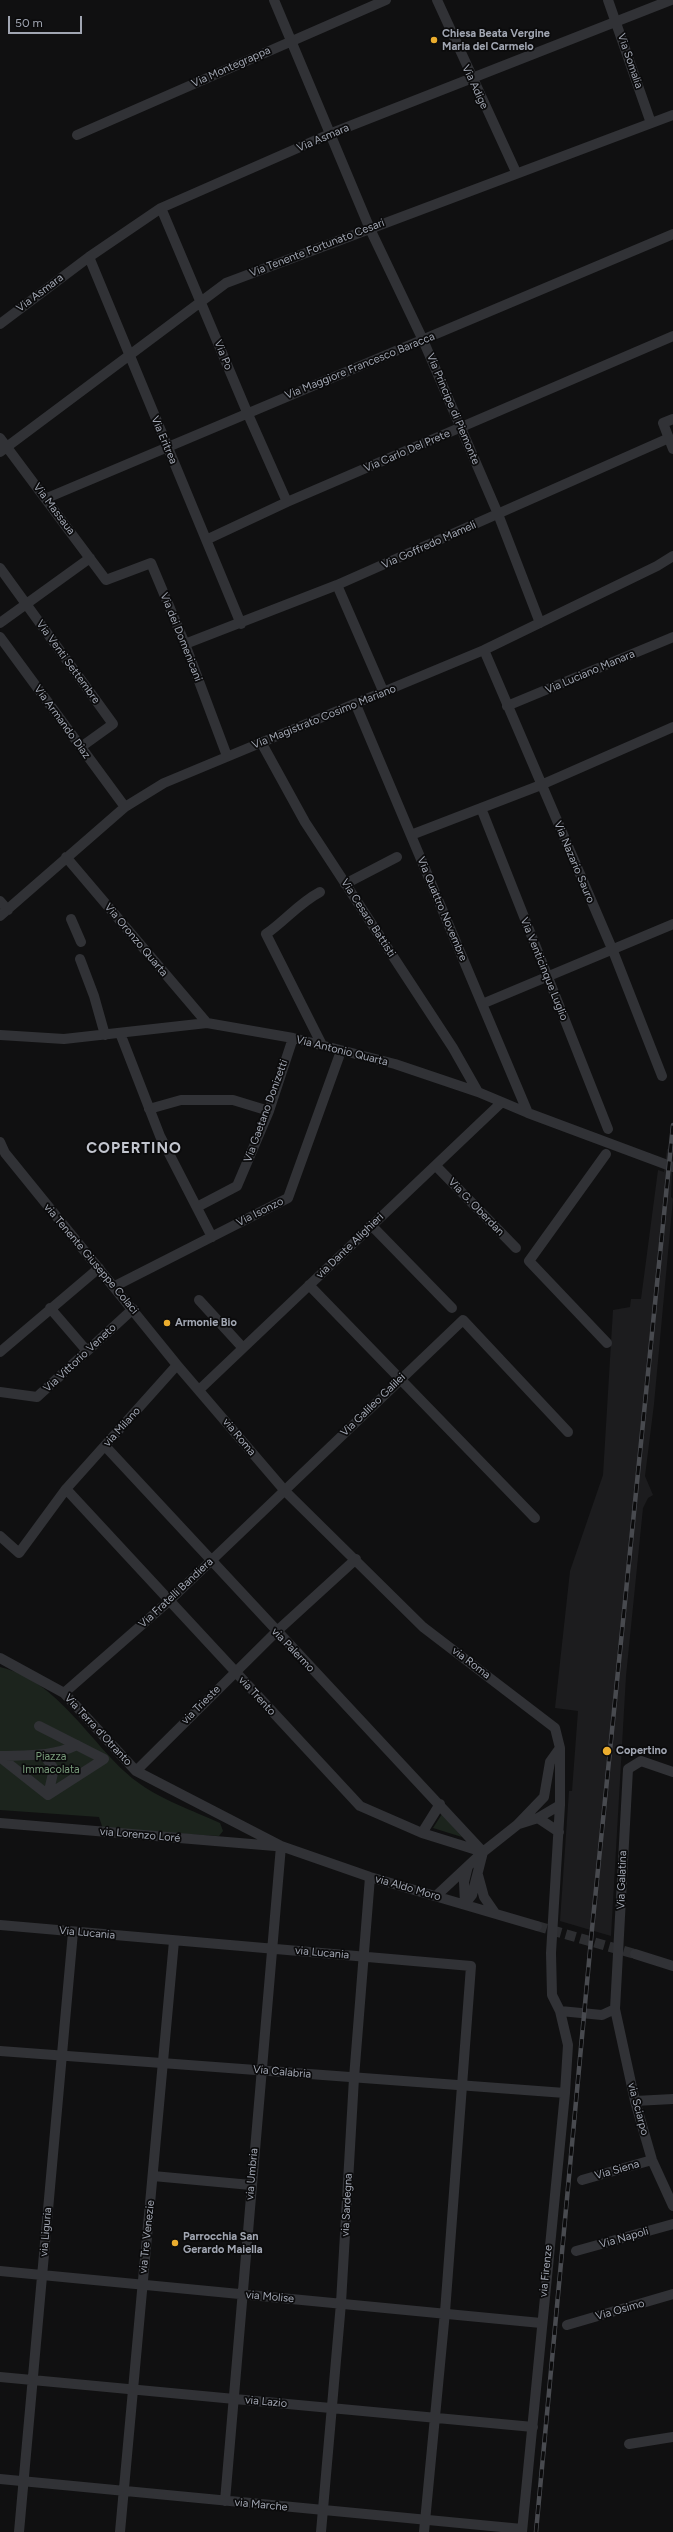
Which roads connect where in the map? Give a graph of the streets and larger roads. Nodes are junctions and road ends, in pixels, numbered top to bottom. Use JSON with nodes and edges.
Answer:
{"nodes":[{"id":1,"x":274,"y":0,"type":"edge"},
{"id":2,"x":386,"y":0,"type":"edge"},
{"id":3,"x":437,"y":0,"type":"edge"},
{"id":4,"x":608,"y":0,"type":"edge"},
{"id":5,"x":671,"y":0,"type":"edge"},
{"id":6,"x":616,"y":21,"type":"junction"},
{"id":7,"x":292,"y":41,"type":"junction"},
{"id":8,"x":471,"y":79,"type":"junction"},
{"id":9,"x":673,"y":115,"type":"edge"},
{"id":10,"x":651,"y":123,"type":"junction"},
{"id":11,"x":332,"y":133,"type":"junction"},
{"id":12,"x":77,"y":136,"type":"dead end"},
{"id":13,"x":516,"y":172,"type":"junction"},
{"id":14,"x":161,"y":208,"type":"junction"},
{"id":15,"x":370,"y":228,"type":"junction"},
{"id":16,"x":673,"y":234,"type":"edge"},
{"id":17,"x":89,"y":257,"type":"junction"},
{"id":18,"x":201,"y":300,"type":"junction"},
{"id":19,"x":0,"y":324,"type":"edge"},
{"id":20,"x":673,"y":336,"type":"edge"},
{"id":21,"x":423,"y":340,"type":"junction"},
{"id":22,"x":129,"y":355,"type":"junction"},
{"id":23,"x":246,"y":412,"type":"junction"},
{"id":24,"x":673,"y":419,"type":"edge"},
{"id":25,"x":461,"y":429,"type":"junction"},
{"id":26,"x":0,"y":438,"type":"edge"},
{"id":27,"x":669,"y":438,"type":"junction"},
{"id":28,"x":167,"y":447,"type":"junction"},
{"id":29,"x":673,"y":449,"type":"edge"},
{"id":30,"x":3,"y":450,"type":"edge"},
{"id":31,"x":47,"y":498,"type":"junction"},
{"id":32,"x":287,"y":502,"type":"junction"},
{"id":33,"x":498,"y":514,"type":"junction"},
{"id":34,"x":208,"y":539,"type":"junction"},
{"id":35,"x":673,"y":556,"type":"edge"},
{"id":36,"x":90,"y":558,"type":"junction"},
{"id":37,"x":0,"y":568,"type":"edge"},
{"id":38,"x":106,"y":580,"type":"joint"},
{"id":39,"x":337,"y":585,"type":"junction"},
{"id":40,"x":26,"y":604,"type":"junction"},
{"id":41,"x":540,"y":623,"type":"junction"},
{"id":42,"x":0,"y":624,"type":"edge"},
{"id":43,"x":241,"y":624,"type":"junction"},
{"id":44,"x":0,"y":637,"type":"edge"},
{"id":45,"x":673,"y":637,"type":"edge"},
{"id":46,"x":185,"y":644,"type":"junction"},
{"id":47,"x":484,"y":650,"type":"junction"},
{"id":48,"x":384,"y":693,"type":"junction"},
{"id":49,"x":356,"y":705,"type":"junction"},
{"id":50,"x":507,"y":706,"type":"junction"},
{"id":51,"x":673,"y":727,"type":"edge"},
{"id":52,"x":261,"y":742,"type":"junction"},
{"id":53,"x":81,"y":747,"type":"junction"},
{"id":54,"x":227,"y":756,"type":"junction"},
{"id":55,"x":541,"y":785,"type":"junction"},
{"id":56,"x":125,"y":807,"type":"junction"},
{"id":57,"x":481,"y":808,"type":"junction"},
{"id":58,"x":411,"y":836,"type":"junction"},
{"id":59,"x":66,"y":857,"type":"junction"},
{"id":60,"x":397,"y":857,"type":"dead end"},
{"id":61,"x":345,"y":884,"type":"junction"},
{"id":62,"x":320,"y":892,"type":"dead end"},
{"id":63,"x":0,"y":901,"type":"edge"},
{"id":64,"x":4,"y":913,"type":"edge"},
{"id":65,"x":71,"y":919,"type":"dead end"},
{"id":66,"x":673,"y":924,"type":"edge"},
{"id":67,"x":81,"y":942,"type":"dead end"},
{"id":68,"x":613,"y":951,"type":"junction"},
{"id":69,"x":80,"y":959,"type":"dead end"},
{"id":70,"x":546,"y":978,"type":"junction"},
{"id":71,"x":482,"y":1004,"type":"junction"},
{"id":72,"x":207,"y":1023,"type":"junction"},
{"id":73,"x":120,"y":1033,"type":"junction"},
{"id":74,"x":0,"y":1035,"type":"edge"},
{"id":75,"x":105,"y":1035,"type":"junction"},
{"id":76,"x":293,"y":1038,"type":"junction"},
{"id":77,"x":322,"y":1045,"type":"junction"},
{"id":78,"x":341,"y":1051,"type":"junction"},
{"id":79,"x":662,"y":1076,"type":"dead end"},
{"id":80,"x":478,"y":1092,"type":"junction"},
{"id":81,"x":502,"y":1102,"type":"junction"},
{"id":82,"x":149,"y":1109,"type":"junction"},
{"id":83,"x":269,"y":1111,"type":"junction"},
{"id":84,"x":528,"y":1114,"type":"junction"},
{"id":85,"x":608,"y":1129,"type":"dead end"},
{"id":86,"x":0,"y":1142,"type":"edge"},
{"id":87,"x":3,"y":1154,"type":"edge"},
{"id":88,"x":606,"y":1154,"type":"dead end"},
{"id":89,"x":436,"y":1166,"type":"junction"},
{"id":90,"x":671,"y":1166,"type":"edge"},
{"id":91,"x":197,"y":1207,"type":"junction"},
{"id":92,"x":371,"y":1224,"type":"junction"},
{"id":93,"x":212,"y":1237,"type":"junction"},
{"id":94,"x":516,"y":1248,"type":"dead end"},
{"id":95,"x":99,"y":1268,"type":"junction"},
{"id":96,"x":309,"y":1284,"type":"junction"},
{"id":97,"x":115,"y":1286,"type":"junction"},
{"id":98,"x":199,"y":1300,"type":"dead end"},
{"id":99,"x":50,"y":1308,"type":"junction"},
{"id":100,"x":452,"y":1308,"type":"dead end"},
{"id":101,"x":133,"y":1309,"type":"junction"},
{"id":102,"x":607,"y":1343,"type":"dead end"},
{"id":103,"x":243,"y":1348,"type":"junction"},
{"id":104,"x":87,"y":1351,"type":"junction"},
{"id":105,"x":0,"y":1352,"type":"edge"},
{"id":106,"x":177,"y":1365,"type":"junction"},
{"id":107,"x":400,"y":1380,"type":"junction"},
{"id":108,"x":199,"y":1390,"type":"junction"},
{"id":109,"x":0,"y":1392,"type":"edge"},
{"id":110,"x":568,"y":1432,"type":"dead end"},
{"id":111,"x":106,"y":1446,"type":"junction"},
{"id":112,"x":66,"y":1489,"type":"junction"},
{"id":113,"x":284,"y":1491,"type":"junction"},
{"id":114,"x":535,"y":1518,"type":"dead end"},
{"id":115,"x":0,"y":1536,"type":"edge"},
{"id":116,"x":356,"y":1559,"type":"junction"},
{"id":117,"x":211,"y":1561,"type":"junction"},
{"id":118,"x":169,"y":1601,"type":"junction"},
{"id":119,"x":276,"y":1632,"type":"junction"},
{"id":120,"x":0,"y":1658,"type":"edge"},
{"id":121,"x":234,"y":1672,"type":"junction"},
{"id":122,"x":64,"y":1693,"type":"junction"},
{"id":123,"x":39,"y":1726,"type":"dead end"},
{"id":124,"x":77,"y":1745,"type":"junction"},
{"id":125,"x":560,"y":1748,"type":"junction"},
{"id":126,"x":44,"y":1755,"type":"junction"},
{"id":127,"x":0,"y":1757,"type":"edge"},
{"id":128,"x":136,"y":1771,"type":"junction"},
{"id":129,"x":673,"y":1772,"type":"edge"},
{"id":130,"x":48,"y":1795,"type":"junction"},
{"id":131,"x":544,"y":1797,"type":"junction"},
{"id":132,"x":440,"y":1804,"type":"junction"},
{"id":133,"x":560,"y":1805,"type":"junction"},
{"id":134,"x":538,"y":1818,"type":"junction"},
{"id":135,"x":0,"y":1823,"type":"edge"},
{"id":136,"x":517,"y":1825,"type":"junction"},
{"id":137,"x":559,"y":1832,"type":"junction"},
{"id":138,"x":422,"y":1833,"type":"junction"},
{"id":139,"x":281,"y":1846,"type":"junction"},
{"id":140,"x":483,"y":1852,"type":"junction"},
{"id":141,"x":468,"y":1866,"type":"junction"},
{"id":142,"x":477,"y":1875,"type":"junction"},
{"id":143,"x":370,"y":1877,"type":"junction"},
{"id":144,"x":436,"y":1896,"type":"junction"},
{"id":145,"x":465,"y":1904,"type":"junction"},
{"id":146,"x":495,"y":1913,"type":"junction"},
{"id":147,"x":0,"y":1924,"type":"edge"},
{"id":148,"x":538,"y":1926,"type":"tunnel mouth"},
{"id":149,"x":73,"y":1932,"type":"junction"},
{"id":150,"x":174,"y":1941,"type":"junction"},
{"id":151,"x":273,"y":1949,"type":"junction"},
{"id":152,"x":635,"y":1954,"type":"tunnel mouth"},
{"id":153,"x":365,"y":1957,"type":"junction"},
{"id":154,"x":673,"y":1966,"type":"edge"},
{"id":155,"x":615,"y":2009,"type":"junction"},
{"id":156,"x":560,"y":2011,"type":"junction"},
{"id":157,"x":0,"y":2051,"type":"edge"},
{"id":158,"x":60,"y":2056,"type":"junction"},
{"id":159,"x":163,"y":2062,"type":"junction"},
{"id":160,"x":262,"y":2070,"type":"junction"},
{"id":161,"x":354,"y":2078,"type":"junction"},
{"id":162,"x":462,"y":2085,"type":"junction"},
{"id":163,"x":565,"y":2093,"type":"junction"},
{"id":164,"x":673,"y":2099,"type":"edge"},
{"id":165,"x":635,"y":2101,"type":"junction"},
{"id":166,"x":652,"y":2160,"type":"junction"},
{"id":167,"x":153,"y":2176,"type":"junction"},
{"id":168,"x":582,"y":2180,"type":"dead end"},
{"id":169,"x":251,"y":2184,"type":"junction"},
{"id":170,"x":673,"y":2206,"type":"edge"},
{"id":171,"x":673,"y":2224,"type":"edge"},
{"id":172,"x":576,"y":2252,"type":"dead end"},
{"id":173,"x":0,"y":2271,"type":"edge"},
{"id":174,"x":42,"y":2275,"type":"junction"},
{"id":175,"x":141,"y":2285,"type":"junction"},
{"id":176,"x":241,"y":2294,"type":"junction"},
{"id":177,"x":673,"y":2294,"type":"edge"},
{"id":178,"x":341,"y":2303,"type":"junction"},
{"id":179,"x":445,"y":2312,"type":"junction"},
{"id":180,"x":541,"y":2323,"type":"junction"},
{"id":181,"x":567,"y":2325,"type":"dead end"},
{"id":182,"x":0,"y":2377,"type":"edge"},
{"id":183,"x":32,"y":2380,"type":"junction"},
{"id":184,"x":132,"y":2390,"type":"junction"},
{"id":185,"x":233,"y":2399,"type":"junction"},
{"id":186,"x":332,"y":2407,"type":"junction"},
{"id":187,"x":433,"y":2418,"type":"junction"},
{"id":188,"x":533,"y":2427,"type":"junction"},
{"id":189,"x":673,"y":2437,"type":"edge"},
{"id":190,"x":629,"y":2444,"type":"dead end"},
{"id":191,"x":0,"y":2479,"type":"edge"},
{"id":192,"x":23,"y":2481,"type":"junction"},
{"id":193,"x":123,"y":2491,"type":"junction"},
{"id":194,"x":225,"y":2501,"type":"junction"},
{"id":195,"x":323,"y":2510,"type":"junction"},
{"id":196,"x":425,"y":2520,"type":"junction"},
{"id":197,"x":522,"y":2530,"type":"edge"},
{"id":198,"x":19,"y":2532,"type":"edge"},
{"id":199,"x":120,"y":2532,"type":"edge"},
{"id":200,"x":321,"y":2532,"type":"edge"},
{"id":201,"x":424,"y":2532,"type":"edge"}],
"edges":[{"from":1,"to":7,"type":"street","name":"Via Principe di Piemonte"},
{"from":2,"to":7,"type":"street","name":"Via Montegrappa"},
{"from":3,"to":8,"type":"street","name":"Via Adige"},
{"from":4,"to":6,"type":"street","name":"Via Somalia"},
{"from":5,"to":6,"type":"street","name":"Via Asmara"},
{"from":6,"to":8,"type":"street","name":"Via Asmara"},
{"from":6,"to":10,"type":"street","name":"Via Somalia"},
{"from":7,"to":11,"type":"street","name":"Via Principe di Piemonte"},
{"from":7,"to":12,"type":"street","name":"Via Montegrappa"},
{"from":8,"to":11,"type":"street","name":"Via Asmara"},
{"from":8,"to":13,"type":"street","name":"Via Adige"},
{"from":9,"to":10,"type":"street","name":"Via Tenente Fortunato Cesari"},
{"from":10,"to":13,"type":"street","name":"Via Tenente Fortunato Cesari"},
{"from":11,"to":14,"type":"street","name":"Via Asmara"},
{"from":11,"to":15,"type":"street","name":"Via Principe di Piemonte"},
{"from":13,"to":15,"type":"street","name":"Via Tenente Fortunato Cesari"},
{"from":14,"to":17,"type":"street","name":"Via Asmara"},
{"from":14,"to":18,"type":"street","name":"Via Po"},
{"from":15,"to":18,"type":"street","name":"Via Tenente Fortunato Cesari"},
{"from":15,"to":21,"type":"street","name":"Via Principe di Piemonte"},
{"from":16,"to":21,"type":"street","name":"Via Maggiore Francesco Baracca"},
{"from":17,"to":19,"type":"street","name":"Via Asmara"},
{"from":17,"to":22,"type":"street","name":"Via Eritrea"},
{"from":18,"to":22,"type":"street","name":"Via Tenente Fortunato Cesari"},
{"from":18,"to":23,"type":"street","name":"Via Po"},
{"from":20,"to":25,"type":"street","name":"Via Carlo Del Prete"},
{"from":21,"to":23,"type":"street","name":"Via Maggiore Francesco Baracca"},
{"from":21,"to":25,"type":"street","name":"Via Principe di Piemonte"},
{"from":22,"to":28,"type":"street","name":"Via Eritrea"},
{"from":22,"to":30,"type":"street","name":"Via Tenente Fortunato Cesari"},
{"from":23,"to":28,"type":"street","name":"Via Maggiore Francesco Baracca"},
{"from":23,"to":32,"type":"street","name":"Via Po"},
{"from":24,"to":27,"type":"street"},
{"from":25,"to":32,"type":"street","name":"Via Carlo Del Prete"},
{"from":25,"to":33,"type":"street","name":"Via Principe di Piemonte"},
{"from":26,"to":30,"type":"street","name":"Via Massaua"},
{"from":27,"to":29,"type":"street"},
{"from":27,"to":33,"type":"street","name":"Via Goffredo Mameli"},
{"from":28,"to":31,"type":"street","name":"Via Maggiore Francesco Baracca"},
{"from":28,"to":34,"type":"street","name":"Via Eritrea"},
{"from":30,"to":31,"type":"street","name":"Via Massaua"},
{"from":31,"to":36,"type":"street","name":"Via Massaua"},
{"from":32,"to":34,"type":"street","name":"Via Carlo Del Prete"},
{"from":33,"to":39,"type":"street","name":"Via Goffredo Mameli"},
{"from":33,"to":41,"type":"street","name":"Via Principe di Piemonte"},
{"from":34,"to":43,"type":"street","name":"Via Eritrea"},
{"from":35,"to":41,"type":"street","name":"Via Magistrato Cosimo Mariano"},
{"from":36,"to":38,"type":"street","name":"Via Massaua"},
{"from":36,"to":40,"type":"street"},
{"from":37,"to":40,"type":"street","name":"Via Venti Settembre"},
{"from":38,"to":46,"type":"street","name":"Via dei Domenicani"},
{"from":39,"to":43,"type":"street","name":"Via Goffredo Mameli"},
{"from":39,"to":48,"type":"street"},
{"from":40,"to":42,"type":"street"},
{"from":40,"to":53,"type":"street","name":"Via Venti Settembre"},
{"from":41,"to":47,"type":"street","name":"Via Magistrato Cosimo Mariano"},
{"from":43,"to":46,"type":"street","name":"Via Goffredo Mameli"},
{"from":44,"to":53,"type":"street","name":"Via Armando Diaz"},
{"from":45,"to":50,"type":"street","name":"Via Luciano Manara"},
{"from":46,"to":54,"type":"street","name":"Via dei Domenicani"},
{"from":47,"to":48,"type":"street","name":"Via Magistrato Cosimo Mariano"},
{"from":47,"to":50,"type":"street","name":"Via Nazario Sauro"},
{"from":48,"to":49,"type":"street","name":"Via Magistrato Cosimo Mariano"},
{"from":49,"to":52,"type":"street","name":"Via Magistrato Cosimo Mariano"},
{"from":49,"to":58,"type":"street","name":"Via Quattro Novembre"},
{"from":50,"to":55,"type":"street","name":"Via Nazario Sauro"},
{"from":51,"to":55,"type":"street"},
{"from":52,"to":54,"type":"street","name":"Via Magistrato Cosimo Mariano"},
{"from":52,"to":61,"type":"street","name":"Via Cesare Battisti"},
{"from":53,"to":56,"type":"street","name":"Via Armando Diaz"},
{"from":54,"to":56,"type":"street","name":"Via Magistrato Cosimo Mariano"},
{"from":55,"to":57,"type":"street"},
{"from":55,"to":68,"type":"street","name":"Via Nazario Sauro"},
{"from":56,"to":59,"type":"street","name":"Via Magistrato Cosimo Mariano"},
{"from":57,"to":58,"type":"street"},
{"from":57,"to":70,"type":"street","name":"Via Venticinque Luglio"},
{"from":58,"to":71,"type":"street","name":"Via Quattro Novembre"},
{"from":59,"to":64,"type":"street","name":"Via Magistrato Cosimo Mariano"},
{"from":59,"to":72,"type":"street","name":"Via Oronzo Quarta"},
{"from":60,"to":61,"type":"street"},
{"from":61,"to":80,"type":"street","name":"Via Cesare Battisti"},
{"from":62,"to":77,"type":"street"},
{"from":63,"to":64,"type":"street"},
{"from":65,"to":67,"type":"street"},
{"from":66,"to":68,"type":"street"},
{"from":68,"to":70,"type":"street"},
{"from":68,"to":79,"type":"street","name":"Via Nazario Sauro"},
{"from":69,"to":75,"type":"street"},
{"from":70,"to":71,"type":"street"},
{"from":70,"to":85,"type":"street","name":"Via Venticinque Luglio"},
{"from":71,"to":84,"type":"street","name":"Via Quattro Novembre"},
{"from":72,"to":73,"type":"street","name":"Via Antonio Quarta"},
{"from":72,"to":76,"type":"street","name":"Via Antonio Quarta"},
{"from":73,"to":75,"type":"street","name":"Via Antonio Quarta"},
{"from":73,"to":82,"type":"street"},
{"from":74,"to":75,"type":"street","name":"Via Antonio Quarta"},
{"from":76,"to":77,"type":"street","name":"Via Antonio Quarta"},
{"from":76,"to":83,"type":"street","name":"Via Gaetano Donizetti"},
{"from":77,"to":78,"type":"street","name":"Via Antonio Quarta"},
{"from":78,"to":80,"type":"street","name":"Via Antonio Quarta"},
{"from":78,"to":93,"type":"street","name":"Via Isonzo"},
{"from":80,"to":81,"type":"street","name":"Via Antonio Quarta"},
{"from":81,"to":84,"type":"street","name":"Via Antonio Quarta"},
{"from":81,"to":89,"type":"street","name":"via Dante Alighieri"},
{"from":82,"to":83,"type":"street"},
{"from":82,"to":91,"type":"street"},
{"from":83,"to":91,"type":"street","name":"Via Gaetano Donizetti"},
{"from":84,"to":90,"type":"street","name":"Via Antonio Quarta"},
{"from":86,"to":87,"type":"street","name":"via Tenente Giuseppe Colaci"},
{"from":87,"to":95,"type":"street","name":"via Tenente Giuseppe Colaci"},
{"from":88,"to":102,"type":"street"},
{"from":89,"to":92,"type":"street","name":"via Dante Alighieri"},
{"from":89,"to":94,"type":"street","name":"Via G. Oberdan"},
{"from":91,"to":93,"type":"street"},
{"from":92,"to":96,"type":"street","name":"via Dante Alighieri"},
{"from":92,"to":100,"type":"street"},
{"from":93,"to":97,"type":"street","name":"Via Isonzo"},
{"from":95,"to":97,"type":"street","name":"via Tenente Giuseppe Colaci"},
{"from":95,"to":99,"type":"street"},
{"from":96,"to":103,"type":"street","name":"via Dante Alighieri"},
{"from":96,"to":107,"type":"street"},
{"from":97,"to":101,"type":"street","name":"via Tenente Giuseppe Colaci"},
{"from":98,"to":103,"type":"street"},
{"from":99,"to":104,"type":"street"},
{"from":99,"to":105,"type":"street"},
{"from":101,"to":104,"type":"street","name":"Via Vittorio Veneto"},
{"from":101,"to":106,"type":"street","name":"via Tenente Giuseppe Colaci"},
{"from":103,"to":108,"type":"street","name":"via Dante Alighieri"},
{"from":104,"to":109,"type":"street","name":"Via Vittorio Veneto"},
{"from":106,"to":108,"type":"street","name":"via Roma"},
{"from":106,"to":111,"type":"street","name":"via Milano"},
{"from":107,"to":110,"type":"street","name":"Via Galileo Galilei"},
{"from":107,"to":113,"type":"street","name":"Via Galileo Galilei"},
{"from":107,"to":114,"type":"street"},
{"from":108,"to":113,"type":"street","name":"via Roma"},
{"from":111,"to":112,"type":"street","name":"via Milano"},
{"from":111,"to":117,"type":"street","name":"via Palermo"},
{"from":112,"to":115,"type":"street","name":"via Milano"},
{"from":112,"to":118,"type":"street","name":"via Trento"},
{"from":113,"to":116,"type":"street","name":"via Roma"},
{"from":113,"to":117,"type":"street","name":"Via Fratelli Bandiera"},
{"from":116,"to":119,"type":"street","name":"via Trieste"},
{"from":116,"to":125,"type":"street","name":"via Roma"},
{"from":117,"to":118,"type":"street","name":"Via Fratelli Bandiera"},
{"from":117,"to":119,"type":"street","name":"via Palermo"},
{"from":118,"to":121,"type":"street","name":"via Trento"},
{"from":118,"to":122,"type":"street","name":"Via Fratelli Bandiera"},
{"from":119,"to":121,"type":"street","name":"via Trieste"},
{"from":119,"to":132,"type":"street","name":"via Palermo"},
{"from":120,"to":122,"type":"street","name":"Via Terra d'Otranto"},
{"from":121,"to":128,"type":"street","name":"via Trieste"},
{"from":121,"to":138,"type":"street","name":"via Trento"},
{"from":122,"to":128,"type":"street","name":"Via Terra d'Otranto"},
{"from":123,"to":124,"type":"street"},
{"from":124,"to":126,"type":"street"},
{"from":124,"to":130,"type":"street"},
{"from":125,"to":131,"type":"street"},
{"from":125,"to":133,"type":"street","name":"via Roma"},
{"from":126,"to":127,"type":"street"},
{"from":126,"to":130,"type":"street"},
{"from":127,"to":130,"type":"street"},
{"from":128,"to":139,"type":"street","name":"Via Terra d'Otranto"},
{"from":129,"to":155,"type":"street","name":"Via Galatina"},
{"from":131,"to":133,"type":"street"},
{"from":131,"to":136,"type":"street"},
{"from":132,"to":138,"type":"street"},
{"from":132,"to":140,"type":"street","name":"via Palermo"},
{"from":133,"to":134,"type":"street"},
{"from":133,"to":137,"type":"street","name":"via Roma"},
{"from":134,"to":136,"type":"street"},
{"from":134,"to":137,"type":"street"},
{"from":135,"to":139,"type":"street","name":"via Lorenzo Loré"},
{"from":136,"to":140,"type":"street"},
{"from":137,"to":156,"type":"street","name":"via Roma"},
{"from":138,"to":140,"type":"street","name":"via Trento"},
{"from":139,"to":143,"type":"street","name":"via Aldo Moro"},
{"from":139,"to":151,"type":"street","name":"via Umbria"},
{"from":140,"to":141,"type":"street"},
{"from":140,"to":142,"type":"street"},
{"from":141,"to":144,"type":"street"},
{"from":141,"to":145,"type":"street"},
{"from":142,"to":145,"type":"street"},
{"from":142,"to":146,"type":"street"},
{"from":143,"to":144,"type":"street","name":"via Aldo Moro"},
{"from":143,"to":153,"type":"street","name":"via Sardegna"},
{"from":144,"to":145,"type":"street","name":"via Aldo Moro"},
{"from":145,"to":146,"type":"street","name":"via Aldo Moro"},
{"from":146,"to":148,"type":"street","name":"via Aldo Moro"},
{"from":147,"to":149,"type":"street","name":"Via Lucania"},
{"from":149,"to":150,"type":"street","name":"Via Lucania"},
{"from":149,"to":158,"type":"street","name":"via Liguria"},
{"from":150,"to":151,"type":"street","name":"via Lucania"},
{"from":150,"to":159,"type":"street","name":"via Tre Venezie"},
{"from":151,"to":153,"type":"street","name":"via Lucania"},
{"from":151,"to":160,"type":"street","name":"via Umbria"},
{"from":152,"to":154,"type":"street"},
{"from":153,"to":161,"type":"street","name":"via Sardegna"},
{"from":153,"to":162,"type":"street","name":"via Lucania"},
{"from":155,"to":156,"type":"street"},
{"from":155,"to":165,"type":"street","name":"via Sciarpo"},
{"from":156,"to":163,"type":"street","name":"via Firenze"},
{"from":157,"to":158,"type":"street","name":"Via Calabria"},
{"from":158,"to":159,"type":"street","name":"Via Calabria"},
{"from":158,"to":174,"type":"street","name":"via Liguria"},
{"from":159,"to":160,"type":"street","name":"Via Calabria"},
{"from":159,"to":167,"type":"street","name":"via Tre Venezie"},
{"from":160,"to":161,"type":"street","name":"Via Calabria"},
{"from":160,"to":169,"type":"street","name":"via Umbria"},
{"from":161,"to":162,"type":"street","name":"Via Calabria"},
{"from":161,"to":178,"type":"street","name":"via Sardegna"},
{"from":162,"to":163,"type":"street","name":"Via Calabria"},
{"from":162,"to":179,"type":"street"},
{"from":163,"to":180,"type":"street","name":"via Firenze"},
{"from":164,"to":165,"type":"street"},
{"from":165,"to":166,"type":"street","name":"via Sciarpo"},
{"from":166,"to":168,"type":"street","name":"Via Siena"},
{"from":166,"to":170,"type":"street","name":"via Sciarpo"},
{"from":167,"to":169,"type":"street"},
{"from":167,"to":175,"type":"street","name":"via Tre Venezie"},
{"from":169,"to":176,"type":"street","name":"via Umbria"},
{"from":171,"to":172,"type":"street","name":"Via Napoli"},
{"from":173,"to":174,"type":"street","name":"via Molise"},
{"from":174,"to":175,"type":"street","name":"via Molise"},
{"from":174,"to":183,"type":"street","name":"via Liguria"},
{"from":175,"to":176,"type":"street","name":"via Molise"},
{"from":175,"to":184,"type":"street","name":"via Tre Venezie"},
{"from":176,"to":178,"type":"street","name":"via Molise"},
{"from":176,"to":185,"type":"street","name":"via Umbria"},
{"from":177,"to":181,"type":"street","name":"Via Osimo"},
{"from":178,"to":179,"type":"street","name":"via Molise"},
{"from":178,"to":186,"type":"street","name":"via Sardegna"},
{"from":179,"to":180,"type":"street","name":"via Molise"},
{"from":179,"to":187,"type":"street"},
{"from":180,"to":188,"type":"street","name":"via Firenze"},
{"from":182,"to":183,"type":"street","name":"via Lazio"},
{"from":183,"to":184,"type":"street","name":"via Lazio"},
{"from":183,"to":192,"type":"street","name":"via Liguria"},
{"from":184,"to":185,"type":"street","name":"via Lazio"},
{"from":184,"to":193,"type":"street","name":"via Tre Venezie"},
{"from":185,"to":186,"type":"street","name":"via Lazio"},
{"from":185,"to":194,"type":"street","name":"via Umbria"},
{"from":186,"to":187,"type":"street","name":"via Lazio"},
{"from":186,"to":195,"type":"street","name":"via Sardegna"},
{"from":187,"to":188,"type":"street","name":"via Lazio"},
{"from":187,"to":196,"type":"street"},
{"from":188,"to":197,"type":"street","name":"via Firenze"},
{"from":189,"to":190,"type":"street"},
{"from":191,"to":192,"type":"street","name":"via Marche"},
{"from":192,"to":193,"type":"street","name":"via Marche"},
{"from":192,"to":198,"type":"street","name":"via Liguria"},
{"from":193,"to":194,"type":"street","name":"via Marche"},
{"from":193,"to":199,"type":"street","name":"via Tre Venezie"},
{"from":194,"to":195,"type":"street","name":"via Marche"},
{"from":195,"to":196,"type":"street","name":"via Marche"},
{"from":195,"to":200,"type":"street","name":"via Sardegna"},
{"from":196,"to":197,"type":"street","name":"via Marche"},
{"from":196,"to":201,"type":"street"}]}
